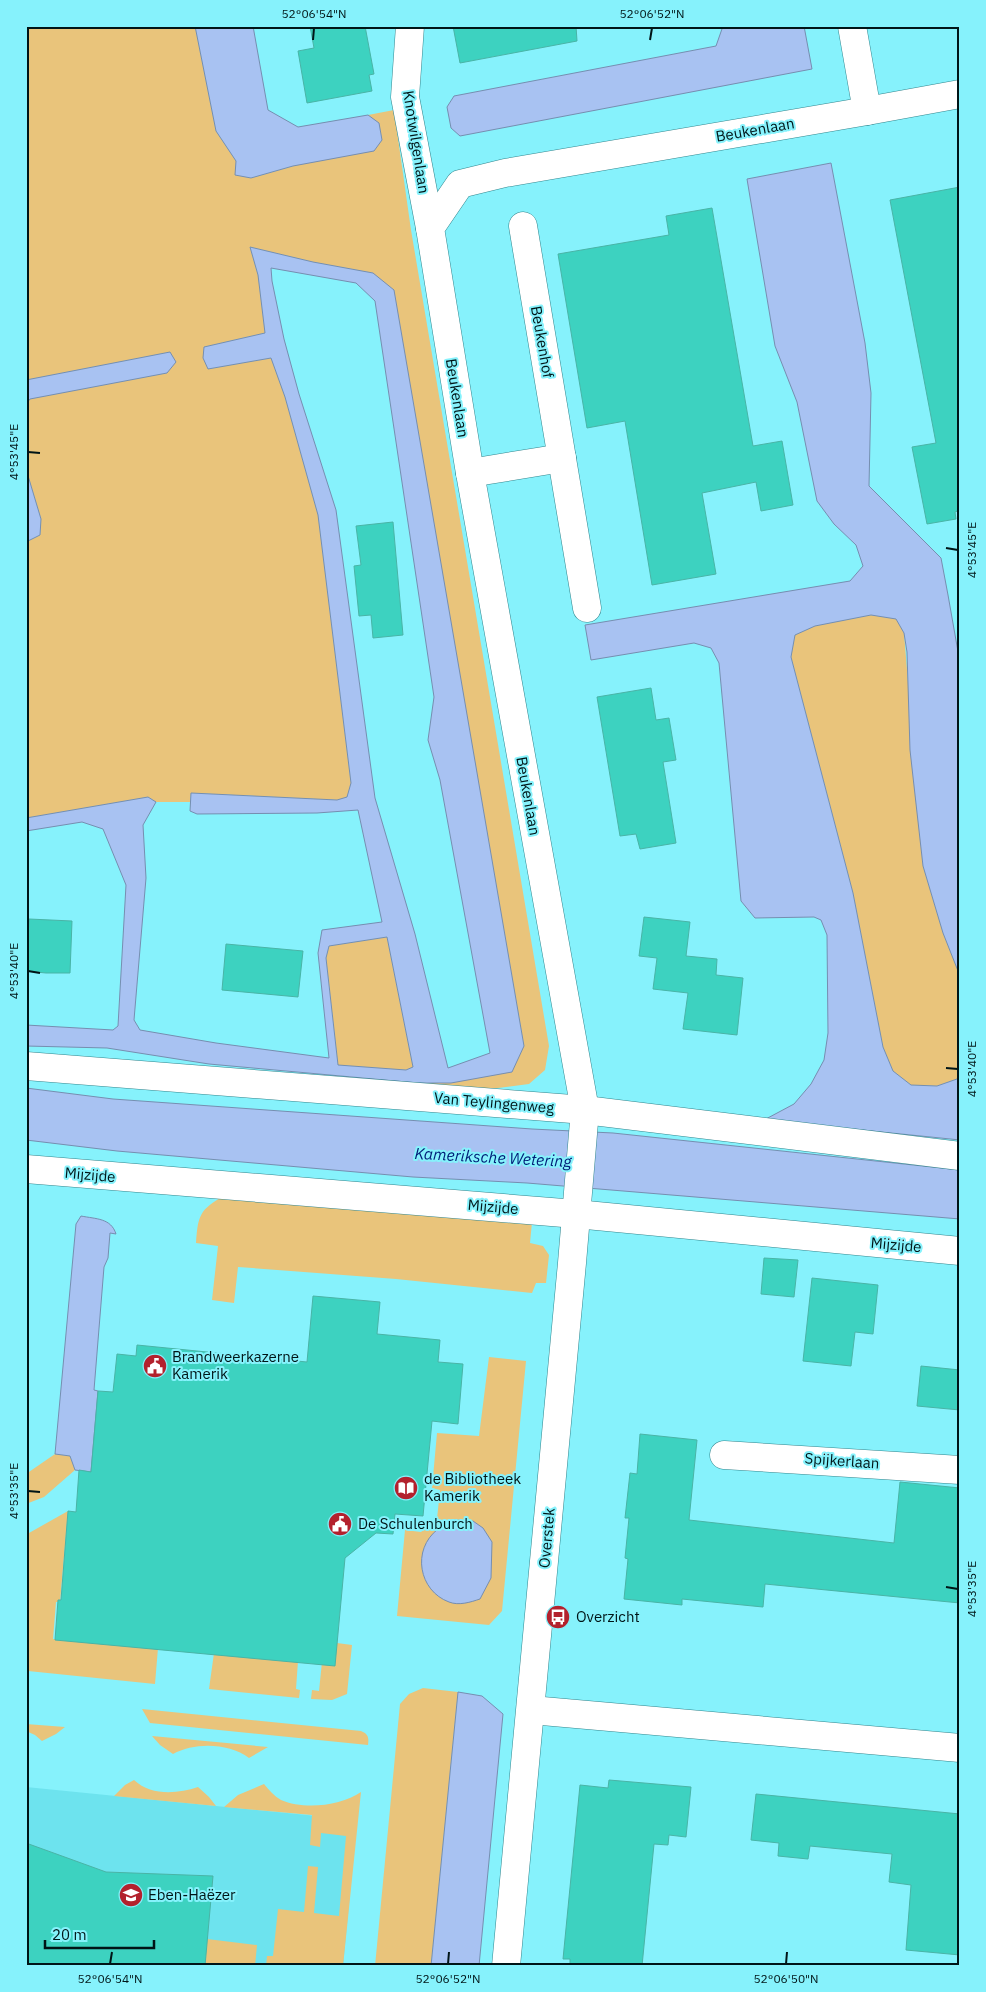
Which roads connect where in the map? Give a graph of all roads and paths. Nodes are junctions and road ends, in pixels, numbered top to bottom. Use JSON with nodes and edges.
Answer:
{"nodes":[{"id":1,"x":410,"y":26,"type":"edge"},
{"id":2,"x":852,"y":26,"type":"edge"},
{"id":3,"x":960,"y":94,"type":"edge"},
{"id":4,"x":867,"y":111,"type":"junction"},
{"id":5,"x":523,"y":226,"type":"dead end"},
{"id":6,"x":430,"y":228,"type":"junction"},
{"id":7,"x":562,"y":458,"type":"junction"},
{"id":8,"x":470,"y":473,"type":"junction"},
{"id":9,"x":587,"y":608,"type":"dead end"},
{"id":10,"x":26,"y":1066,"type":"edge"},
{"id":11,"x":584,"y":1118,"type":"junction"},
{"id":12,"x":960,"y":1156,"type":"edge"},
{"id":13,"x":26,"y":1169,"type":"edge"},
{"id":14,"x":577,"y":1208,"type":"junction"},
{"id":15,"x":960,"y":1250,"type":"edge"},
{"id":16,"x":724,"y":1455,"type":"dead end"},
{"id":17,"x":960,"y":1470,"type":"edge"},
{"id":18,"x":531,"y":1710,"type":"junction"},
{"id":19,"x":960,"y":1748,"type":"edge"},
{"id":20,"x":506,"y":1966,"type":"edge"}],
"edges":[{"from":1,"to":6,"type":"street","name":"Knotwilgenlaan"},
{"from":2,"to":4,"type":"street"},
{"from":3,"to":4,"type":"street","name":"Beukenlaan"},
{"from":4,"to":6,"type":"street","name":"Beukenlaan"},
{"from":5,"to":7,"type":"street","name":"Beukenhof"},
{"from":6,"to":8,"type":"street","name":"Beukenlaan"},
{"from":7,"to":8,"type":"street"},
{"from":7,"to":9,"type":"street","name":"Beukenhof"},
{"from":8,"to":11,"type":"street","name":"Beukenlaan"},
{"from":10,"to":11,"type":"street","name":"Van Teylingenweg"},
{"from":11,"to":12,"type":"street","name":"Van Teylingenweg"},
{"from":11,"to":14,"type":"street","name":"Overstek"},
{"from":13,"to":14,"type":"street","name":"Mijzijde"},
{"from":14,"to":15,"type":"street","name":"Mijzijde"},
{"from":14,"to":18,"type":"street","name":"Overstek"},
{"from":16,"to":17,"type":"street","name":"Spijkerlaan"},
{"from":18,"to":19,"type":"street"},
{"from":18,"to":20,"type":"street","name":"Overstek"}]}
